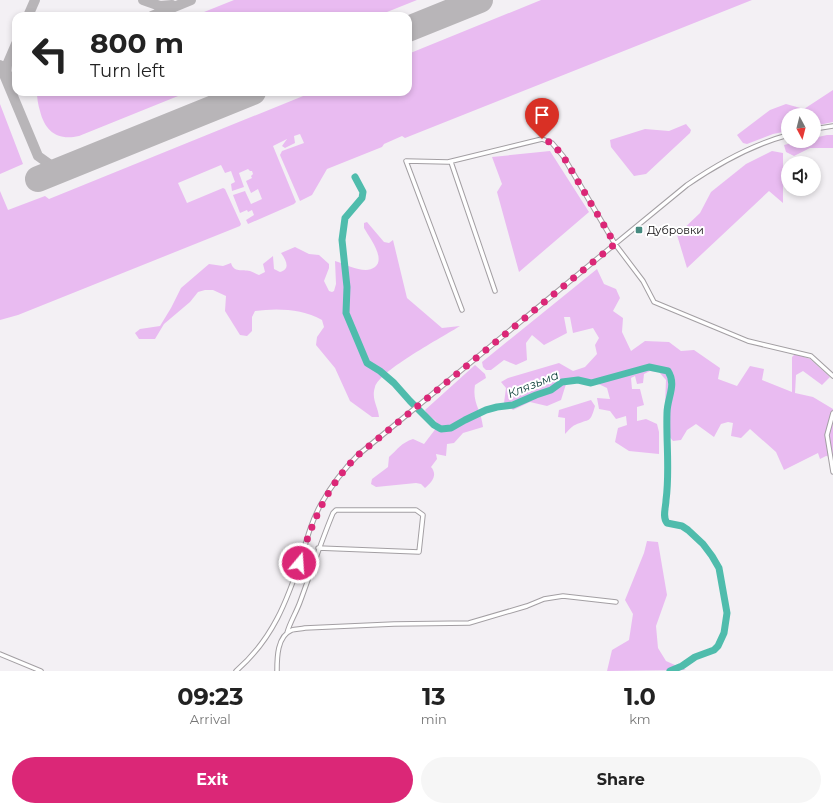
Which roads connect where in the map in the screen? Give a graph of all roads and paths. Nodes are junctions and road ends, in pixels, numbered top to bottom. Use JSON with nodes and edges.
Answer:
{"nodes":[{"id":1,"x":833,"y":126,"type":"edge"},
{"id":2,"x":821,"y":128,"type":"edge"},
{"id":3,"x":781,"y":137,"type":"edge"},
{"id":4,"x":451,"y":162,"type":"junction"},
{"id":5,"x":615,"y":244,"type":"junction"},
{"id":6,"x":495,"y":291,"type":"dead end"},
{"id":7,"x":462,"y":310,"type":"dead end"},
{"id":8,"x":833,"y":376,"type":"edge"},
{"id":9,"x":833,"y":413,"type":"edge"},
{"id":10,"x":833,"y":472,"type":"edge"},
{"id":11,"x":318,"y":548,"type":"junction"},
{"id":12,"x":616,"y":602,"type":"dead end"},
{"id":13,"x":287,"y":634,"type":"junction"},
{"id":14,"x":0,"y":654,"type":"edge"},
{"id":15,"x":41,"y":671,"type":"edge"},
{"id":16,"x":236,"y":671,"type":"edge"},
{"id":17,"x":277,"y":671,"type":"edge"}],
"edges":[{"from":1,"to":2,"type":"street"},
{"from":3,"to":5,"type":"street"},
{"from":4,"to":5,"type":"street"},
{"from":4,"to":6,"type":"street"},
{"from":4,"to":7,"type":"street"},
{"from":5,"to":8,"type":"street"},
{"from":5,"to":16,"type":"street"},
{"from":9,"to":10,"type":"street"},
{"from":11,"to":11,"type":"street"},
{"from":11,"to":13,"type":"street"},
{"from":12,"to":13,"type":"street"},
{"from":13,"to":17,"type":"street"},
{"from":14,"to":15,"type":"street"}]}
